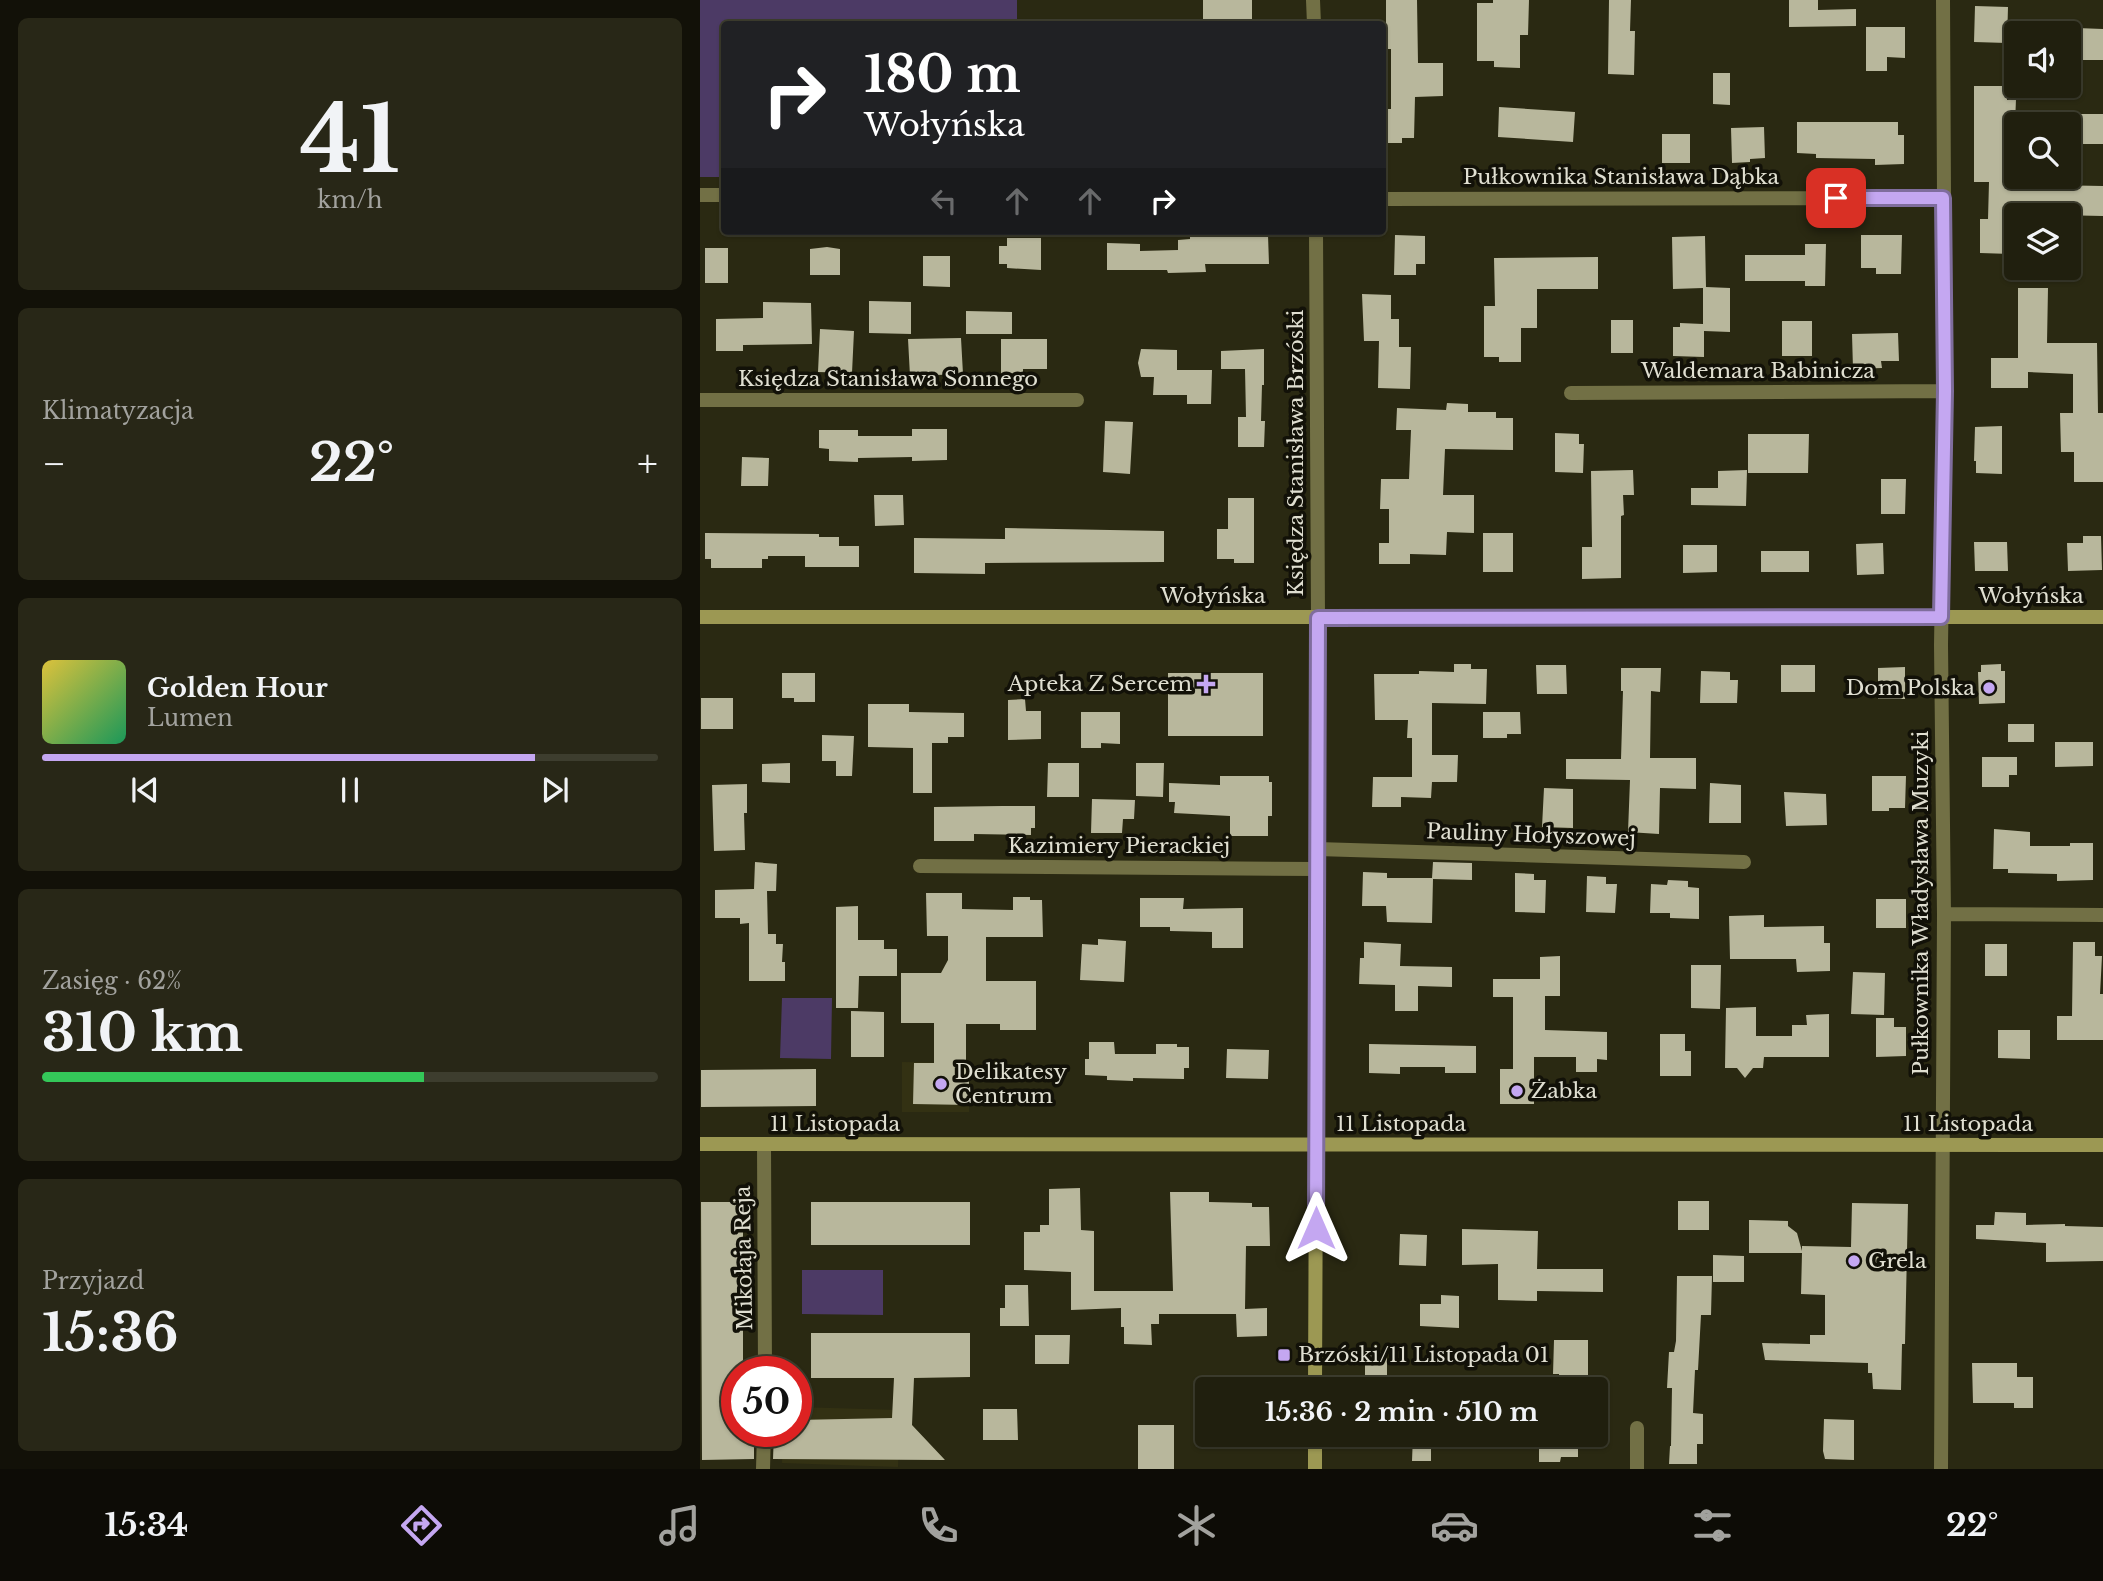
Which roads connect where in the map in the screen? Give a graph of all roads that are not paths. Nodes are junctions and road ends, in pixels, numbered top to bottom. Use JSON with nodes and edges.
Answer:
{"nodes":[{"id":1,"x":1313,"y":0,"type":"edge"},
{"id":2,"x":1943,"y":0,"type":"edge"},
{"id":3,"x":1314,"y":21,"type":"edge"},
{"id":4,"x":700,"y":195,"type":"edge"},
{"id":5,"x":721,"y":195,"type":"edge"},
{"id":6,"x":1943,"y":198,"type":"junction"},
{"id":7,"x":1386,"y":199,"type":"edge"},
{"id":8,"x":1315,"y":235,"type":"edge"},
{"id":9,"x":1945,"y":391,"type":"junction"},
{"id":10,"x":1571,"y":393,"type":"dead end"},
{"id":11,"x":700,"y":400,"type":"edge"},
{"id":12,"x":1077,"y":400,"type":"dead end"},
{"id":13,"x":700,"y":617,"type":"edge"},
{"id":14,"x":1941,"y":617,"type":"junction"},
{"id":15,"x":2103,"y":617,"type":"edge"},
{"id":16,"x":1318,"y":618,"type":"junction"},
{"id":17,"x":1317,"y":849,"type":"junction"},
{"id":18,"x":1744,"y":862,"type":"dead end"},
{"id":19,"x":920,"y":866,"type":"dead end"},
{"id":20,"x":1317,"y":869,"type":"junction"},
{"id":21,"x":1944,"y":914,"type":"junction"},
{"id":22,"x":2103,"y":915,"type":"edge"},
{"id":23,"x":700,"y":1144,"type":"edge"},
{"id":24,"x":764,"y":1144,"type":"junction"},
{"id":25,"x":1942,"y":1145,"type":"junction"},
{"id":26,"x":2103,"y":1145,"type":"edge"},
{"id":27,"x":1316,"y":1146,"type":"junction"},
{"id":28,"x":765,"y":1356,"type":"edge"},
{"id":29,"x":1315,"y":1377,"type":"edge"},
{"id":30,"x":1637,"y":1428,"type":"dead end"},
{"id":31,"x":764,"y":1447,"type":"edge"},
{"id":32,"x":1315,"y":1447,"type":"edge"},
{"id":33,"x":763,"y":1469,"type":"edge"},
{"id":34,"x":1315,"y":1469,"type":"edge"},
{"id":35,"x":1637,"y":1469,"type":"edge"},
{"id":36,"x":1941,"y":1469,"type":"edge"}],
"edges":[{"from":1,"to":3,"type":"street"},
{"from":2,"to":6,"type":"street","name":"Pułkownika Władysława Muzyki"},
{"from":4,"to":5,"type":"street"},
{"from":6,"to":7,"type":"street","name":"Pułkownika Stanisława Dąbka"},
{"from":6,"to":9,"type":"street","name":"Pułkownika Władysława Muzyki"},
{"from":8,"to":16,"type":"street","name":"Księdza Stanisława Brzóski"},
{"from":9,"to":10,"type":"street","name":"Waldemara Babinicza"},
{"from":9,"to":14,"type":"street","name":"Pułkownika Władysława Muzyki"},
{"from":11,"to":12,"type":"street","name":"Księdza Stanisława Sonnego"},
{"from":13,"to":16,"type":"street","name":"Wołyńska"},
{"from":14,"to":15,"type":"street","name":"Wołyńska"},
{"from":14,"to":16,"type":"street","name":"Wołyńska"},
{"from":14,"to":21,"type":"street","name":"Pułkownika Władysława Muzyki"},
{"from":16,"to":17,"type":"street","name":"Księdza Stanisława Brzóski"},
{"from":17,"to":18,"type":"street","name":"Pauliny Hołyszowej"},
{"from":17,"to":20,"type":"street","name":"Księdza Stanisława Brzóski"},
{"from":19,"to":20,"type":"street","name":"Kazimiery Pierackiej"},
{"from":20,"to":27,"type":"street","name":"Księdza Stanisława Brzóski"},
{"from":21,"to":22,"type":"street"},
{"from":21,"to":25,"type":"street","name":"Pułkownika Władysława Muzyki"},
{"from":23,"to":24,"type":"street","name":"11 Listopada"},
{"from":24,"to":27,"type":"street","name":"11 Listopada"},
{"from":24,"to":28,"type":"street","name":"Mikołaja Reja"},
{"from":25,"to":26,"type":"street","name":"11 Listopada"},
{"from":25,"to":27,"type":"street","name":"11 Listopada"},
{"from":25,"to":36,"type":"street","name":"Pułkownika Władysława Muzyki"},
{"from":27,"to":29,"type":"street","name":"Księdza Stanisława Brzóski"},
{"from":30,"to":35,"type":"street"},
{"from":31,"to":33,"type":"street"},
{"from":32,"to":34,"type":"street"}]}
